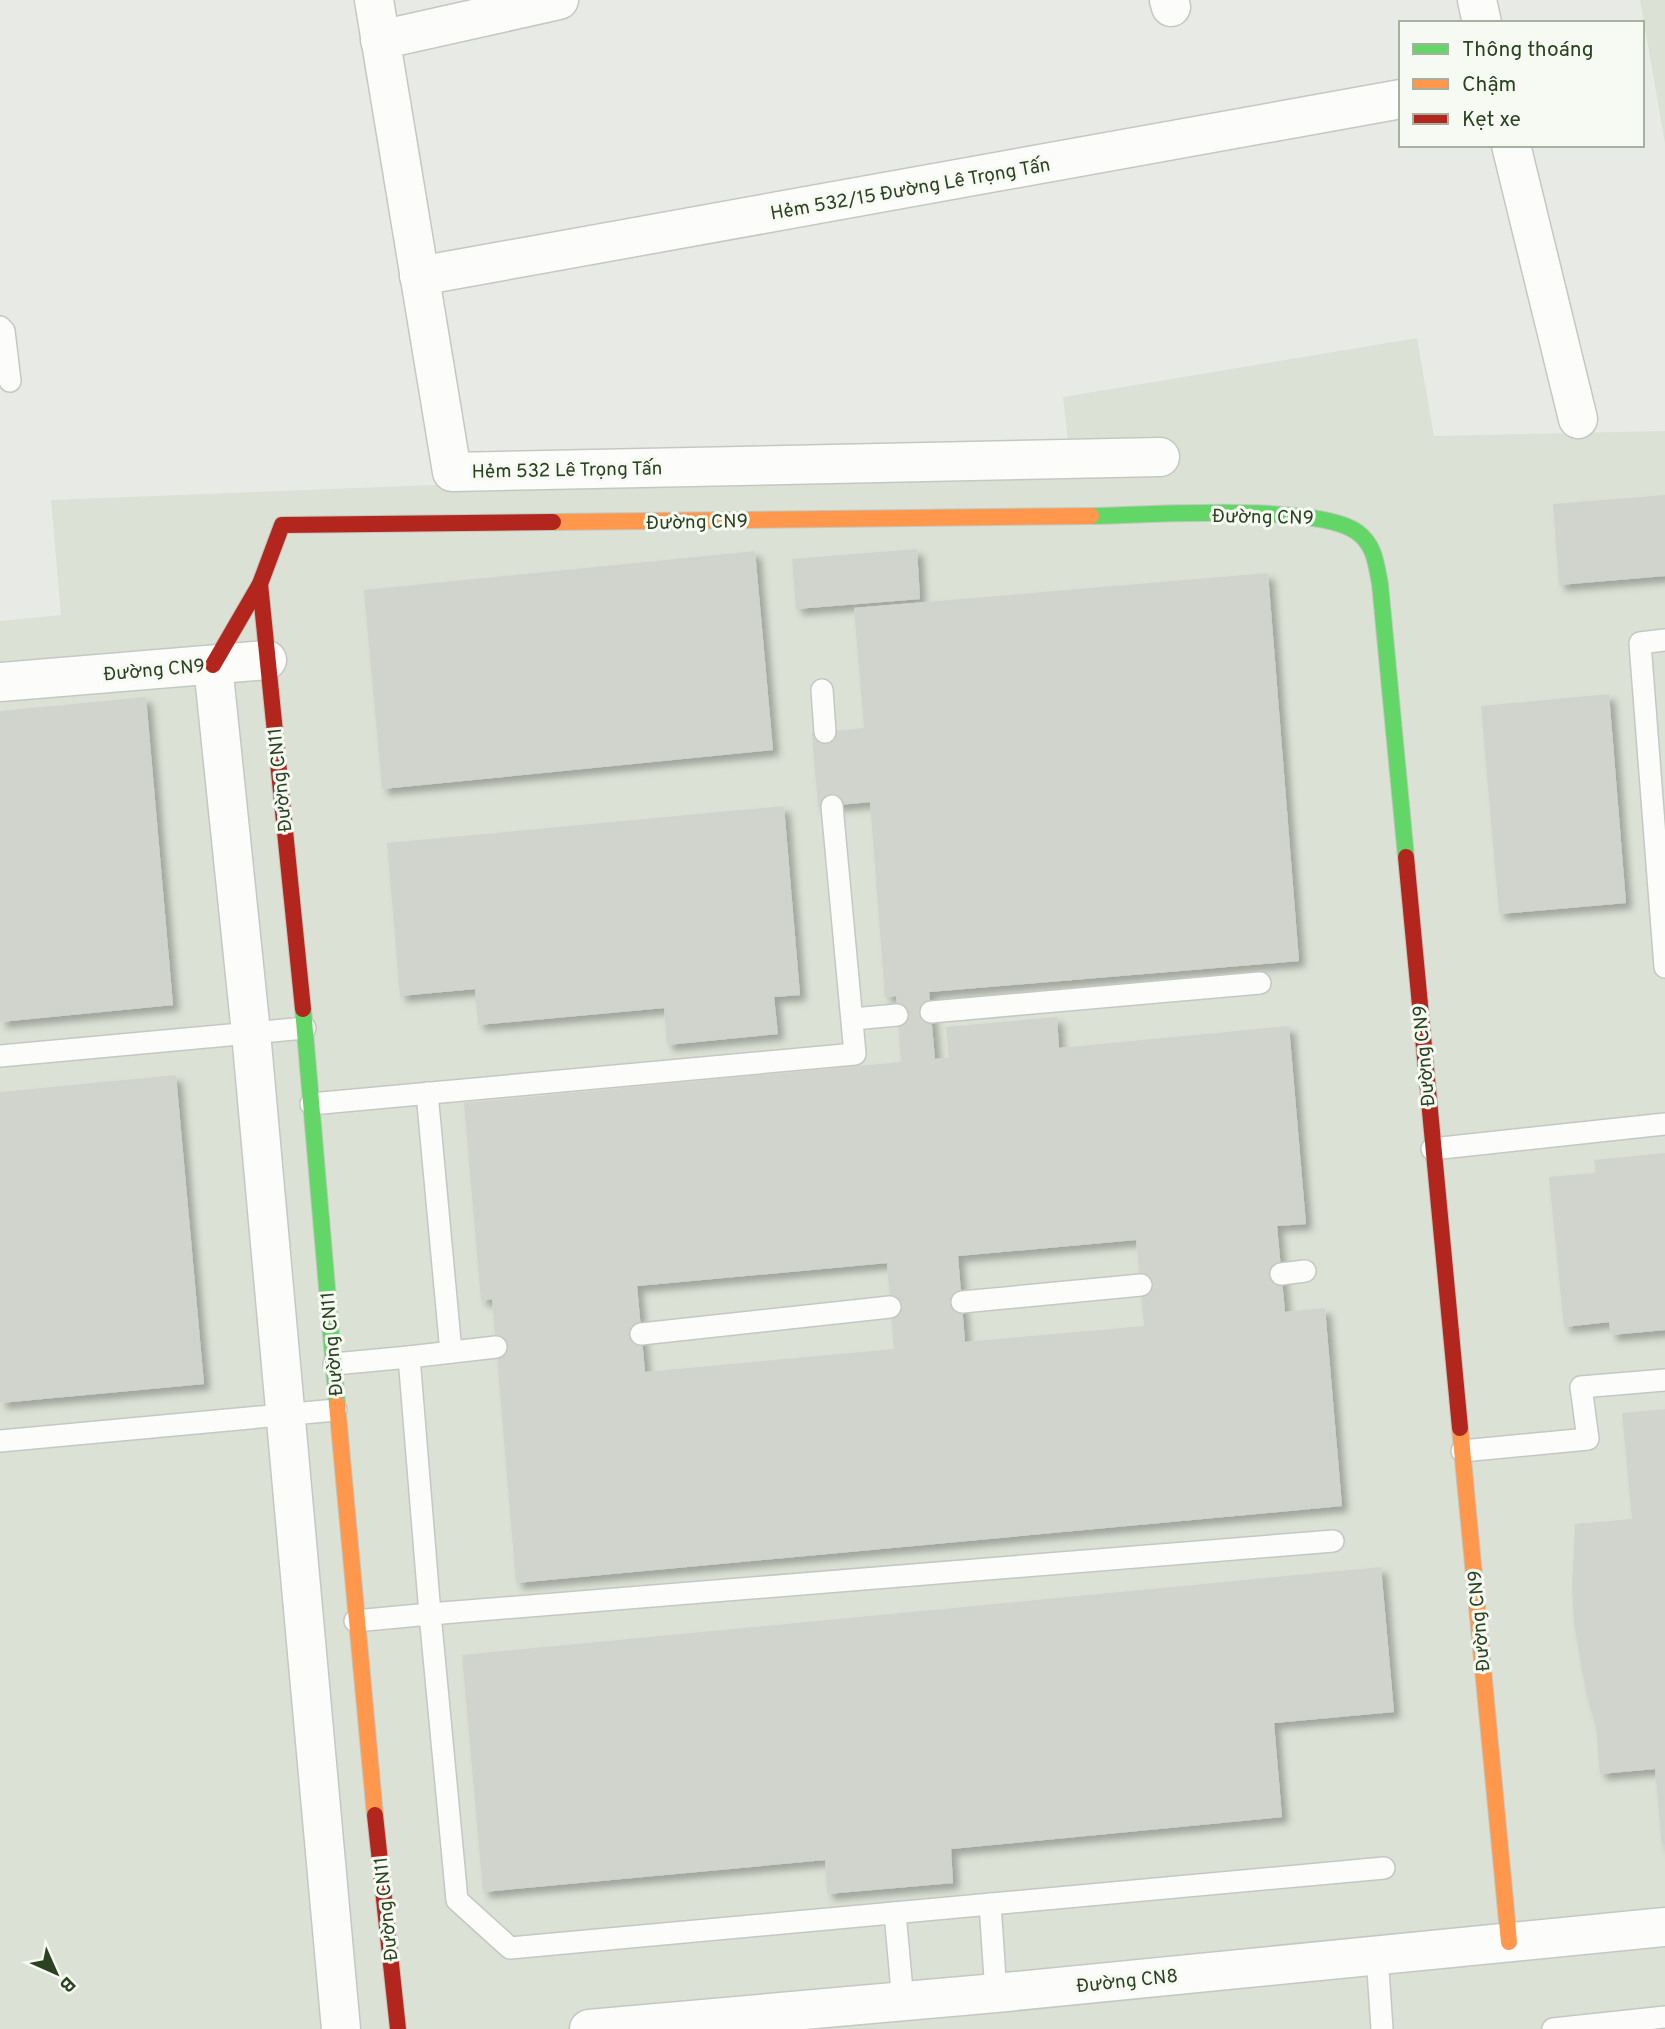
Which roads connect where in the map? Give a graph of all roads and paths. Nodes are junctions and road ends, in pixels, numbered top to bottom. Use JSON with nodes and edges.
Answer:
{"nodes":[{"id":1,"x":374,"y":0,"type":"edge"},
{"id":2,"x":559,"y":0,"type":"edge"},
{"id":3,"x":1477,"y":0,"type":"edge"},
{"id":4,"x":1482,"y":21,"type":"edge"},
{"id":5,"x":380,"y":40,"type":"junction"},
{"id":6,"x":1399,"y":99,"type":"edge"},
{"id":7,"x":1511,"y":147,"type":"edge"},
{"id":8,"x":419,"y":276,"type":"junction"},
{"id":9,"x":0,"y":327,"type":"edge"},
{"id":10,"x":10,"y":381,"type":"dead end"},
{"id":11,"x":1578,"y":419,"type":"dead end"},
{"id":12,"x":1160,"y":457,"type":"dead end"},
{"id":13,"x":260,"y":584,"type":"junction"},
{"id":14,"x":1665,"y":640,"type":"edge"},
{"id":15,"x":267,"y":660,"type":"junction"},
{"id":16,"x":212,"y":665,"type":"junction"},
{"id":17,"x":0,"y":682,"type":"edge"},
{"id":18,"x":822,"y":690,"type":"dead end"},
{"id":19,"x":825,"y":732,"type":"dead end"},
{"id":20,"x":832,"y":806,"type":"dead end"},
{"id":21,"x":1665,"y":967,"type":"edge"},
{"id":22,"x":1260,"y":983,"type":"dead end"},
{"id":23,"x":931,"y":1012,"type":"dead end"},
{"id":24,"x":897,"y":1015,"type":"dead end"},
{"id":25,"x":853,"y":1019,"type":"junction"},
{"id":26,"x":305,"y":1028,"type":"junction"},
{"id":27,"x":251,"y":1033,"type":"junction"},
{"id":28,"x":0,"y":1056,"type":"edge"},
{"id":29,"x":427,"y":1093,"type":"junction"},
{"id":30,"x":311,"y":1104,"type":"junction"},
{"id":31,"x":1665,"y":1124,"type":"edge"},
{"id":32,"x":1432,"y":1149,"type":"junction"},
{"id":33,"x":1305,"y":1271,"type":"dead end"},
{"id":34,"x":1282,"y":1274,"type":"dead end"},
{"id":35,"x":1141,"y":1285,"type":"dead end"},
{"id":36,"x":962,"y":1302,"type":"dead end"},
{"id":37,"x":890,"y":1307,"type":"dead end"},
{"id":38,"x":641,"y":1334,"type":"dead end"},
{"id":39,"x":496,"y":1347,"type":"dead end"},
{"id":40,"x":451,"y":1352,"type":"junction"},
{"id":41,"x":409,"y":1357,"type":"junction"},
{"id":42,"x":334,"y":1364,"type":"junction"},
{"id":43,"x":1665,"y":1380,"type":"edge"},
{"id":44,"x":337,"y":1410,"type":"junction"},
{"id":45,"x":285,"y":1416,"type":"junction"},
{"id":46,"x":0,"y":1441,"type":"edge"},
{"id":47,"x":1462,"y":1451,"type":"junction"},
{"id":48,"x":1332,"y":1541,"type":"dead end"},
{"id":49,"x":430,"y":1614,"type":"junction"},
{"id":50,"x":355,"y":1621,"type":"junction"},
{"id":51,"x":1384,"y":1868,"type":"dead end"},
{"id":52,"x":990,"y":1905,"type":"junction"},
{"id":53,"x":895,"y":1913,"type":"junction"},
{"id":54,"x":1665,"y":1927,"type":"edge"},
{"id":55,"x":1509,"y":1942,"type":"junction"},
{"id":56,"x":1377,"y":1955,"type":"junction"},
{"id":57,"x":996,"y":1993,"type":"junction"},
{"id":58,"x":903,"y":2002,"type":"junction"},
{"id":59,"x":1665,"y":2017,"type":"edge"},
{"id":60,"x":833,"y":2018,"type":"edge"},
{"id":61,"x":341,"y":2029,"type":"edge"},
{"id":62,"x":398,"y":2029,"type":"edge"},
{"id":63,"x":589,"y":2029,"type":"edge"},
{"id":64,"x":1382,"y":2029,"type":"edge"},
{"id":65,"x":1553,"y":2029,"type":"edge"}],
"edges":[{"from":1,"to":5,"type":"street","name":"Hẻm 532 Lê Trọng Tấn"},
{"from":2,"to":5,"type":"street"},
{"from":3,"to":4,"type":"street"},
{"from":5,"to":8,"type":"street","name":"Hẻm 532 Lê Trọng Tấn"},
{"from":6,"to":8,"type":"street","name":"Hẻm 532/15 Đường Lê Trọng Tấn"},
{"from":7,"to":11,"type":"street"},
{"from":8,"to":12,"type":"street","name":"Hẻm 532 Lê Trọng Tấn"},
{"from":9,"to":10,"type":"lane"},
{"from":13,"to":15,"type":"street","name":"Đường CN11"},
{"from":13,"to":16,"type":"street","name":"Đường CN9"},
{"from":13,"to":32,"type":"street","name":"Đường CN9"},
{"from":14,"to":21,"type":"lane"},
{"from":15,"to":16,"type":"street"},
{"from":15,"to":26,"type":"street","name":"Đường CN11"},
{"from":16,"to":17,"type":"street","name":"Đường CN9"},
{"from":16,"to":27,"type":"street"},
{"from":18,"to":19,"type":"lane"},
{"from":20,"to":25,"type":"lane"},
{"from":22,"to":23,"type":"lane"},
{"from":24,"to":25,"type":"lane"},
{"from":25,"to":29,"type":"lane"},
{"from":26,"to":27,"type":"lane"},
{"from":26,"to":30,"type":"street","name":"Đường CN11"},
{"from":27,"to":28,"type":"lane"},
{"from":27,"to":45,"type":"street"},
{"from":29,"to":30,"type":"lane"},
{"from":29,"to":40,"type":"lane"},
{"from":30,"to":42,"type":"street","name":"Đường CN11"},
{"from":31,"to":32,"type":"lane"},
{"from":32,"to":47,"type":"street","name":"Đường CN9"},
{"from":33,"to":34,"type":"lane"},
{"from":35,"to":36,"type":"lane"},
{"from":37,"to":38,"type":"lane"},
{"from":39,"to":40,"type":"lane"},
{"from":40,"to":41,"type":"lane"},
{"from":41,"to":42,"type":"lane"},
{"from":41,"to":49,"type":"lane"},
{"from":42,"to":44,"type":"street","name":"Đường CN11"},
{"from":43,"to":47,"type":"lane"},
{"from":44,"to":45,"type":"lane"},
{"from":44,"to":50,"type":"street","name":"Đường CN11"},
{"from":45,"to":46,"type":"lane"},
{"from":45,"to":61,"type":"street"},
{"from":47,"to":55,"type":"street","name":"Đường CN9"},
{"from":48,"to":49,"type":"lane"},
{"from":49,"to":50,"type":"lane"},
{"from":49,"to":53,"type":"lane"},
{"from":50,"to":62,"type":"street","name":"Đường CN11"},
{"from":51,"to":52,"type":"lane"},
{"from":52,"to":53,"type":"lane"},
{"from":52,"to":57,"type":"lane"},
{"from":53,"to":58,"type":"lane"},
{"from":54,"to":55,"type":"street","name":"Đường CN8"},
{"from":55,"to":56,"type":"street","name":"Đường CN8"},
{"from":56,"to":57,"type":"street","name":"Đường CN8"},
{"from":56,"to":64,"type":"lane"},
{"from":57,"to":58,"type":"street","name":"Đường CN8"},
{"from":58,"to":60,"type":"street","name":"Đường CN8"},
{"from":59,"to":65,"type":"lane"},
{"from":60,"to":63,"type":"street","name":"Đường CN8"}]}
